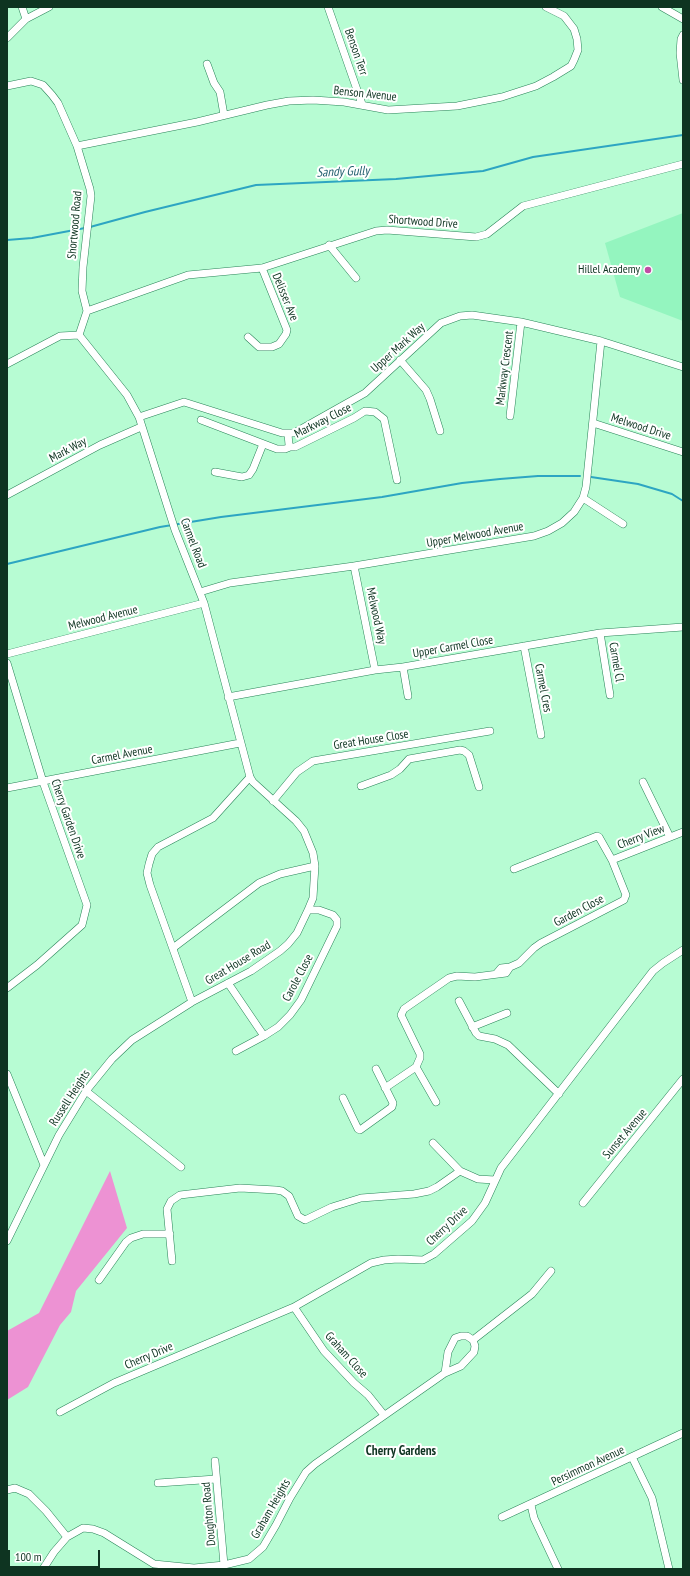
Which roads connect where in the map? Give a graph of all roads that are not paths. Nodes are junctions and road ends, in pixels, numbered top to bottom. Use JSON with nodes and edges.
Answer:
{"nodes":[{"id":1,"x":22,"y":7,"type":"edge"},
{"id":2,"x":49,"y":7,"type":"edge"},
{"id":3,"x":328,"y":7,"type":"edge"},
{"id":4,"x":546,"y":7,"type":"edge"},
{"id":5,"x":662,"y":7,"type":"edge"},
{"id":6,"x":26,"y":19,"type":"junction"},
{"id":7,"x":683,"y":19,"type":"edge"},
{"id":8,"x":683,"y":35,"type":"edge"},
{"id":9,"x":7,"y":38,"type":"edge"},
{"id":10,"x":207,"y":64,"type":"dead end"},
{"id":11,"x":683,"y":80,"type":"edge"},
{"id":12,"x":7,"y":86,"type":"edge"},
{"id":13,"x":362,"y":104,"type":"junction"},
{"id":14,"x":224,"y":115,"type":"junction"},
{"id":15,"x":78,"y":146,"type":"junction"},
{"id":16,"x":683,"y":164,"type":"edge"},
{"id":17,"x":329,"y":245,"type":"junction"},
{"id":18,"x":262,"y":268,"type":"junction"},
{"id":19,"x":356,"y":278,"type":"dead end"},
{"id":20,"x":87,"y":311,"type":"junction"},
{"id":21,"x":522,"y":322,"type":"junction"},
{"id":22,"x":79,"y":335,"type":"junction"},
{"id":23,"x":248,"y":337,"type":"dead end"},
{"id":24,"x":601,"y":341,"type":"junction"},
{"id":25,"x":400,"y":360,"type":"junction"},
{"id":26,"x":7,"y":364,"type":"edge"},
{"id":27,"x":683,"y":367,"type":"edge"},
{"id":28,"x":510,"y":416,"type":"dead end"},
{"id":29,"x":138,"y":417,"type":"junction"},
{"id":30,"x":201,"y":420,"type":"dead end"},
{"id":31,"x":593,"y":423,"type":"junction"},
{"id":32,"x":141,"y":427,"type":"junction"},
{"id":33,"x":440,"y":431,"type":"dead end"},
{"id":34,"x":288,"y":434,"type":"junction"},
{"id":35,"x":263,"y":444,"type":"junction"},
{"id":36,"x":290,"y":447,"type":"junction"},
{"id":37,"x":683,"y":452,"type":"edge"},
{"id":38,"x":215,"y":472,"type":"dead end"},
{"id":39,"x":397,"y":480,"type":"dead end"},
{"id":40,"x":7,"y":495,"type":"edge"},
{"id":41,"x":583,"y":498,"type":"junction"},
{"id":42,"x":623,"y":524,"type":"dead end"},
{"id":43,"x":354,"y":566,"type":"junction"},
{"id":44,"x":200,"y":592,"type":"junction"},
{"id":45,"x":204,"y":603,"type":"junction"},
{"id":46,"x":683,"y":628,"type":"edge"},
{"id":47,"x":600,"y":633,"type":"junction"},
{"id":48,"x":524,"y":646,"type":"junction"},
{"id":49,"x":7,"y":654,"type":"edge"},
{"id":50,"x":7,"y":663,"type":"edge"},
{"id":51,"x":403,"y":667,"type":"junction"},
{"id":52,"x":375,"y":670,"type":"junction"},
{"id":53,"x":610,"y":695,"type":"dead end"},
{"id":54,"x":408,"y":696,"type":"dead end"},
{"id":55,"x":228,"y":697,"type":"junction"},
{"id":56,"x":490,"y":731,"type":"dead end"},
{"id":57,"x":541,"y":735,"type":"dead end"},
{"id":58,"x":436,"y":740,"type":"junction"},
{"id":59,"x":240,"y":743,"type":"junction"},
{"id":60,"x":439,"y":754,"type":"junction"},
{"id":61,"x":250,"y":777,"type":"junction"},
{"id":62,"x":43,"y":782,"type":"junction"},
{"id":63,"x":643,"y":782,"type":"dead end"},
{"id":64,"x":361,"y":786,"type":"dead end"},
{"id":65,"x":479,"y":787,"type":"dead end"},
{"id":66,"x":7,"y":788,"type":"edge"},
{"id":67,"x":273,"y":801,"type":"junction"},
{"id":68,"x":683,"y":832,"type":"edge"},
{"id":69,"x":670,"y":837,"type":"junction"},
{"id":70,"x":612,"y":860,"type":"junction"},
{"id":71,"x":315,"y":866,"type":"junction"},
{"id":72,"x":514,"y":869,"type":"dead end"},
{"id":73,"x":308,"y":910,"type":"junction"},
{"id":74,"x":173,"y":948,"type":"junction"},
{"id":75,"x":683,"y":950,"type":"edge"},
{"id":76,"x":228,"y":983,"type":"junction"},
{"id":77,"x":7,"y":988,"type":"edge"},
{"id":78,"x":459,"y":1001,"type":"dead end"},
{"id":79,"x":192,"y":1002,"type":"junction"},
{"id":80,"x":508,"y":1013,"type":"dead end"},
{"id":81,"x":472,"y":1027,"type":"junction"},
{"id":82,"x":264,"y":1036,"type":"junction"},
{"id":83,"x":236,"y":1051,"type":"dead end"},
{"id":84,"x":416,"y":1068,"type":"junction"},
{"id":85,"x":376,"y":1069,"type":"dead end"},
{"id":86,"x":7,"y":1074,"type":"edge"},
{"id":87,"x":683,"y":1079,"type":"edge"},
{"id":88,"x":385,"y":1088,"type":"junction"},
{"id":89,"x":86,"y":1091,"type":"junction"},
{"id":90,"x":559,"y":1094,"type":"junction"},
{"id":91,"x":342,"y":1098,"type":"dead end"},
{"id":92,"x":436,"y":1102,"type":"dead end"},
{"id":93,"x":433,"y":1143,"type":"dead end"},
{"id":94,"x":44,"y":1165,"type":"junction"},
{"id":95,"x":181,"y":1167,"type":"dead end"},
{"id":96,"x":460,"y":1171,"type":"junction"},
{"id":97,"x":495,"y":1180,"type":"junction"},
{"id":98,"x":583,"y":1203,"type":"dead end"},
{"id":99,"x":170,"y":1234,"type":"junction"},
{"id":100,"x":7,"y":1241,"type":"edge"},
{"id":101,"x":172,"y":1261,"type":"dead end"},
{"id":102,"x":551,"y":1271,"type":"dead end"},
{"id":103,"x":99,"y":1280,"type":"dead end"},
{"id":104,"x":294,"y":1307,"type":"junction"},
{"id":105,"x":473,"y":1340,"type":"junction"},
{"id":106,"x":445,"y":1373,"type":"junction"},
{"id":107,"x":60,"y":1412,"type":"dead end"},
{"id":108,"x":384,"y":1415,"type":"junction"},
{"id":109,"x":683,"y":1434,"type":"edge"},
{"id":110,"x":632,"y":1457,"type":"junction"},
{"id":111,"x":215,"y":1461,"type":"dead end"},
{"id":112,"x":216,"y":1479,"type":"junction"},
{"id":113,"x":158,"y":1483,"type":"dead end"},
{"id":114,"x":7,"y":1490,"type":"edge"},
{"id":115,"x":531,"y":1505,"type":"junction"},
{"id":116,"x":502,"y":1517,"type":"dead end"},
{"id":117,"x":67,"y":1537,"type":"junction"},
{"id":118,"x":224,"y":1565,"type":"junction"},
{"id":119,"x":43,"y":1569,"type":"edge"},
{"id":120,"x":558,"y":1569,"type":"edge"},
{"id":121,"x":669,"y":1569,"type":"edge"}],
"edges":[{"from":1,"to":6,"type":"street"},
{"from":2,"to":6,"type":"street"},
{"from":3,"to":13,"type":"street","name":"Benson Terr"},
{"from":4,"to":13,"type":"street","name":"Benson Avenue"},
{"from":5,"to":7,"type":"street"},
{"from":6,"to":9,"type":"street"},
{"from":8,"to":11,"type":"street"},
{"from":10,"to":14,"type":"street"},
{"from":12,"to":15,"type":"street","name":"Shortwood Road"},
{"from":13,"to":14,"type":"street","name":"Benson Avenue"},
{"from":14,"to":15,"type":"street","name":"Benson Avenue"},
{"from":15,"to":20,"type":"street","name":"Shortwood Road"},
{"from":16,"to":17,"type":"street","name":"Shortwood Drive"},
{"from":17,"to":18,"type":"street","name":"Shortwood Drive"},
{"from":17,"to":19,"type":"street"},
{"from":18,"to":20,"type":"street","name":"Shortwood Drive"},
{"from":18,"to":23,"type":"street","name":"Delisser Ave"},
{"from":20,"to":22,"type":"street"},
{"from":21,"to":24,"type":"street","name":"Upper Mark Way"},
{"from":21,"to":25,"type":"street","name":"Upper Mark Way"},
{"from":21,"to":28,"type":"street","name":"Markway Crescent"},
{"from":22,"to":26,"type":"street"},
{"from":22,"to":29,"type":"street","name":"Carmel Road"},
{"from":24,"to":27,"type":"street","name":"Upper Mark Way"},
{"from":24,"to":31,"type":"street","name":"Upper Melwood Avenue"},
{"from":25,"to":33,"type":"street"},
{"from":25,"to":34,"type":"street","name":"Upper Mark Way"},
{"from":29,"to":32,"type":"street","name":"Carmel Road"},
{"from":29,"to":34,"type":"street"},
{"from":30,"to":35,"type":"street"},
{"from":31,"to":37,"type":"street","name":"Melwood Drive"},
{"from":31,"to":41,"type":"street","name":"Upper Melwood Avenue"},
{"from":32,"to":40,"type":"street","name":"Mark Way"},
{"from":32,"to":44,"type":"street","name":"Carmel Road"},
{"from":34,"to":36,"type":"street","name":"Markway Close"},
{"from":35,"to":36,"type":"street"},
{"from":35,"to":38,"type":"street"},
{"from":36,"to":39,"type":"street","name":"Markway Close"},
{"from":41,"to":42,"type":"street"},
{"from":41,"to":43,"type":"street","name":"Upper Melwood Avenue"},
{"from":43,"to":44,"type":"street","name":"Upper Melwood Avenue"},
{"from":43,"to":52,"type":"street","name":"Melwood Way"},
{"from":44,"to":45,"type":"street","name":"Carmel Road"},
{"from":45,"to":49,"type":"street","name":"Melwood Avenue"},
{"from":45,"to":55,"type":"street","name":"Carmel Road"},
{"from":46,"to":47,"type":"street","name":"Upper Carmel Close"},
{"from":47,"to":48,"type":"street","name":"Upper Carmel Close"},
{"from":47,"to":53,"type":"street","name":"Carmel Cl"},
{"from":48,"to":51,"type":"street","name":"Upper Carmel Close"},
{"from":48,"to":57,"type":"street","name":"Carmel Cres"},
{"from":50,"to":62,"type":"street","name":"Cherry Garden Drive"},
{"from":51,"to":52,"type":"street","name":"Upper Carmel Close"},
{"from":51,"to":54,"type":"street"},
{"from":52,"to":55,"type":"street","name":"Upper Carmel Close"},
{"from":55,"to":59,"type":"street","name":"Carmel Road"},
{"from":56,"to":58,"type":"street","name":"Great House Close"},
{"from":58,"to":60,"type":"street"},
{"from":58,"to":67,"type":"street","name":"Great House Close"},
{"from":59,"to":61,"type":"street","name":"Carmel Road"},
{"from":59,"to":62,"type":"street","name":"Carmel Avenue"},
{"from":60,"to":64,"type":"street"},
{"from":60,"to":65,"type":"street"},
{"from":61,"to":67,"type":"street","name":"Great House Road"},
{"from":61,"to":74,"type":"street"},
{"from":62,"to":66,"type":"street","name":"Carmel Avenue"},
{"from":62,"to":77,"type":"street","name":"Cherry Garden Drive"},
{"from":63,"to":69,"type":"street"},
{"from":67,"to":71,"type":"street","name":"Great House Road"},
{"from":68,"to":69,"type":"street","name":"Cherry View"},
{"from":69,"to":70,"type":"street","name":"Cherry View"},
{"from":70,"to":72,"type":"street","name":"Cherry View"},
{"from":70,"to":84,"type":"street","name":"Garden Close"},
{"from":71,"to":73,"type":"street","name":"Great House Road"},
{"from":71,"to":74,"type":"street"},
{"from":73,"to":76,"type":"street","name":"Great House Road"},
{"from":73,"to":82,"type":"street","name":"Carole Close"},
{"from":74,"to":79,"type":"street"},
{"from":75,"to":90,"type":"street","name":"Cherry Drive"},
{"from":76,"to":79,"type":"street","name":"Great House Road"},
{"from":76,"to":82,"type":"street"},
{"from":78,"to":81,"type":"street"},
{"from":79,"to":89,"type":"street","name":"Russell Heights"},
{"from":80,"to":81,"type":"street"},
{"from":81,"to":90,"type":"street"},
{"from":82,"to":83,"type":"street","name":"Carole Close"},
{"from":84,"to":88,"type":"street"},
{"from":84,"to":92,"type":"street"},
{"from":85,"to":88,"type":"street"},
{"from":86,"to":94,"type":"street"},
{"from":87,"to":98,"type":"street","name":"Sunset Avenue"},
{"from":88,"to":91,"type":"street"},
{"from":89,"to":94,"type":"street","name":"Russell Heights"},
{"from":89,"to":95,"type":"street"},
{"from":90,"to":97,"type":"street","name":"Cherry Drive"},
{"from":93,"to":96,"type":"street"},
{"from":94,"to":100,"type":"street","name":"Russell Heights"},
{"from":96,"to":97,"type":"street"},
{"from":96,"to":99,"type":"street"},
{"from":97,"to":104,"type":"street","name":"Cherry Drive"},
{"from":99,"to":101,"type":"street"},
{"from":99,"to":103,"type":"street"},
{"from":102,"to":105,"type":"street"},
{"from":104,"to":107,"type":"street","name":"Cherry Drive"},
{"from":104,"to":108,"type":"street","name":"Graham Close"},
{"from":105,"to":106,"type":"street","name":"Graham Heights"},
{"from":105,"to":106,"type":"street"},
{"from":106,"to":108,"type":"street","name":"Graham Heights"},
{"from":108,"to":118,"type":"street","name":"Graham Heights"},
{"from":109,"to":110,"type":"street","name":"Persimmon Avenue"},
{"from":110,"to":115,"type":"street","name":"Persimmon Avenue"},
{"from":110,"to":121,"type":"street"},
{"from":111,"to":112,"type":"street","name":"Doughton Road"},
{"from":112,"to":113,"type":"street"},
{"from":112,"to":118,"type":"street","name":"Doughton Road"},
{"from":114,"to":117,"type":"street"},
{"from":115,"to":116,"type":"street","name":"Persimmon Avenue"},
{"from":115,"to":120,"type":"street"},
{"from":117,"to":118,"type":"street","name":"Graham Heights"},
{"from":117,"to":119,"type":"street","name":"Graham Heights"}]}
